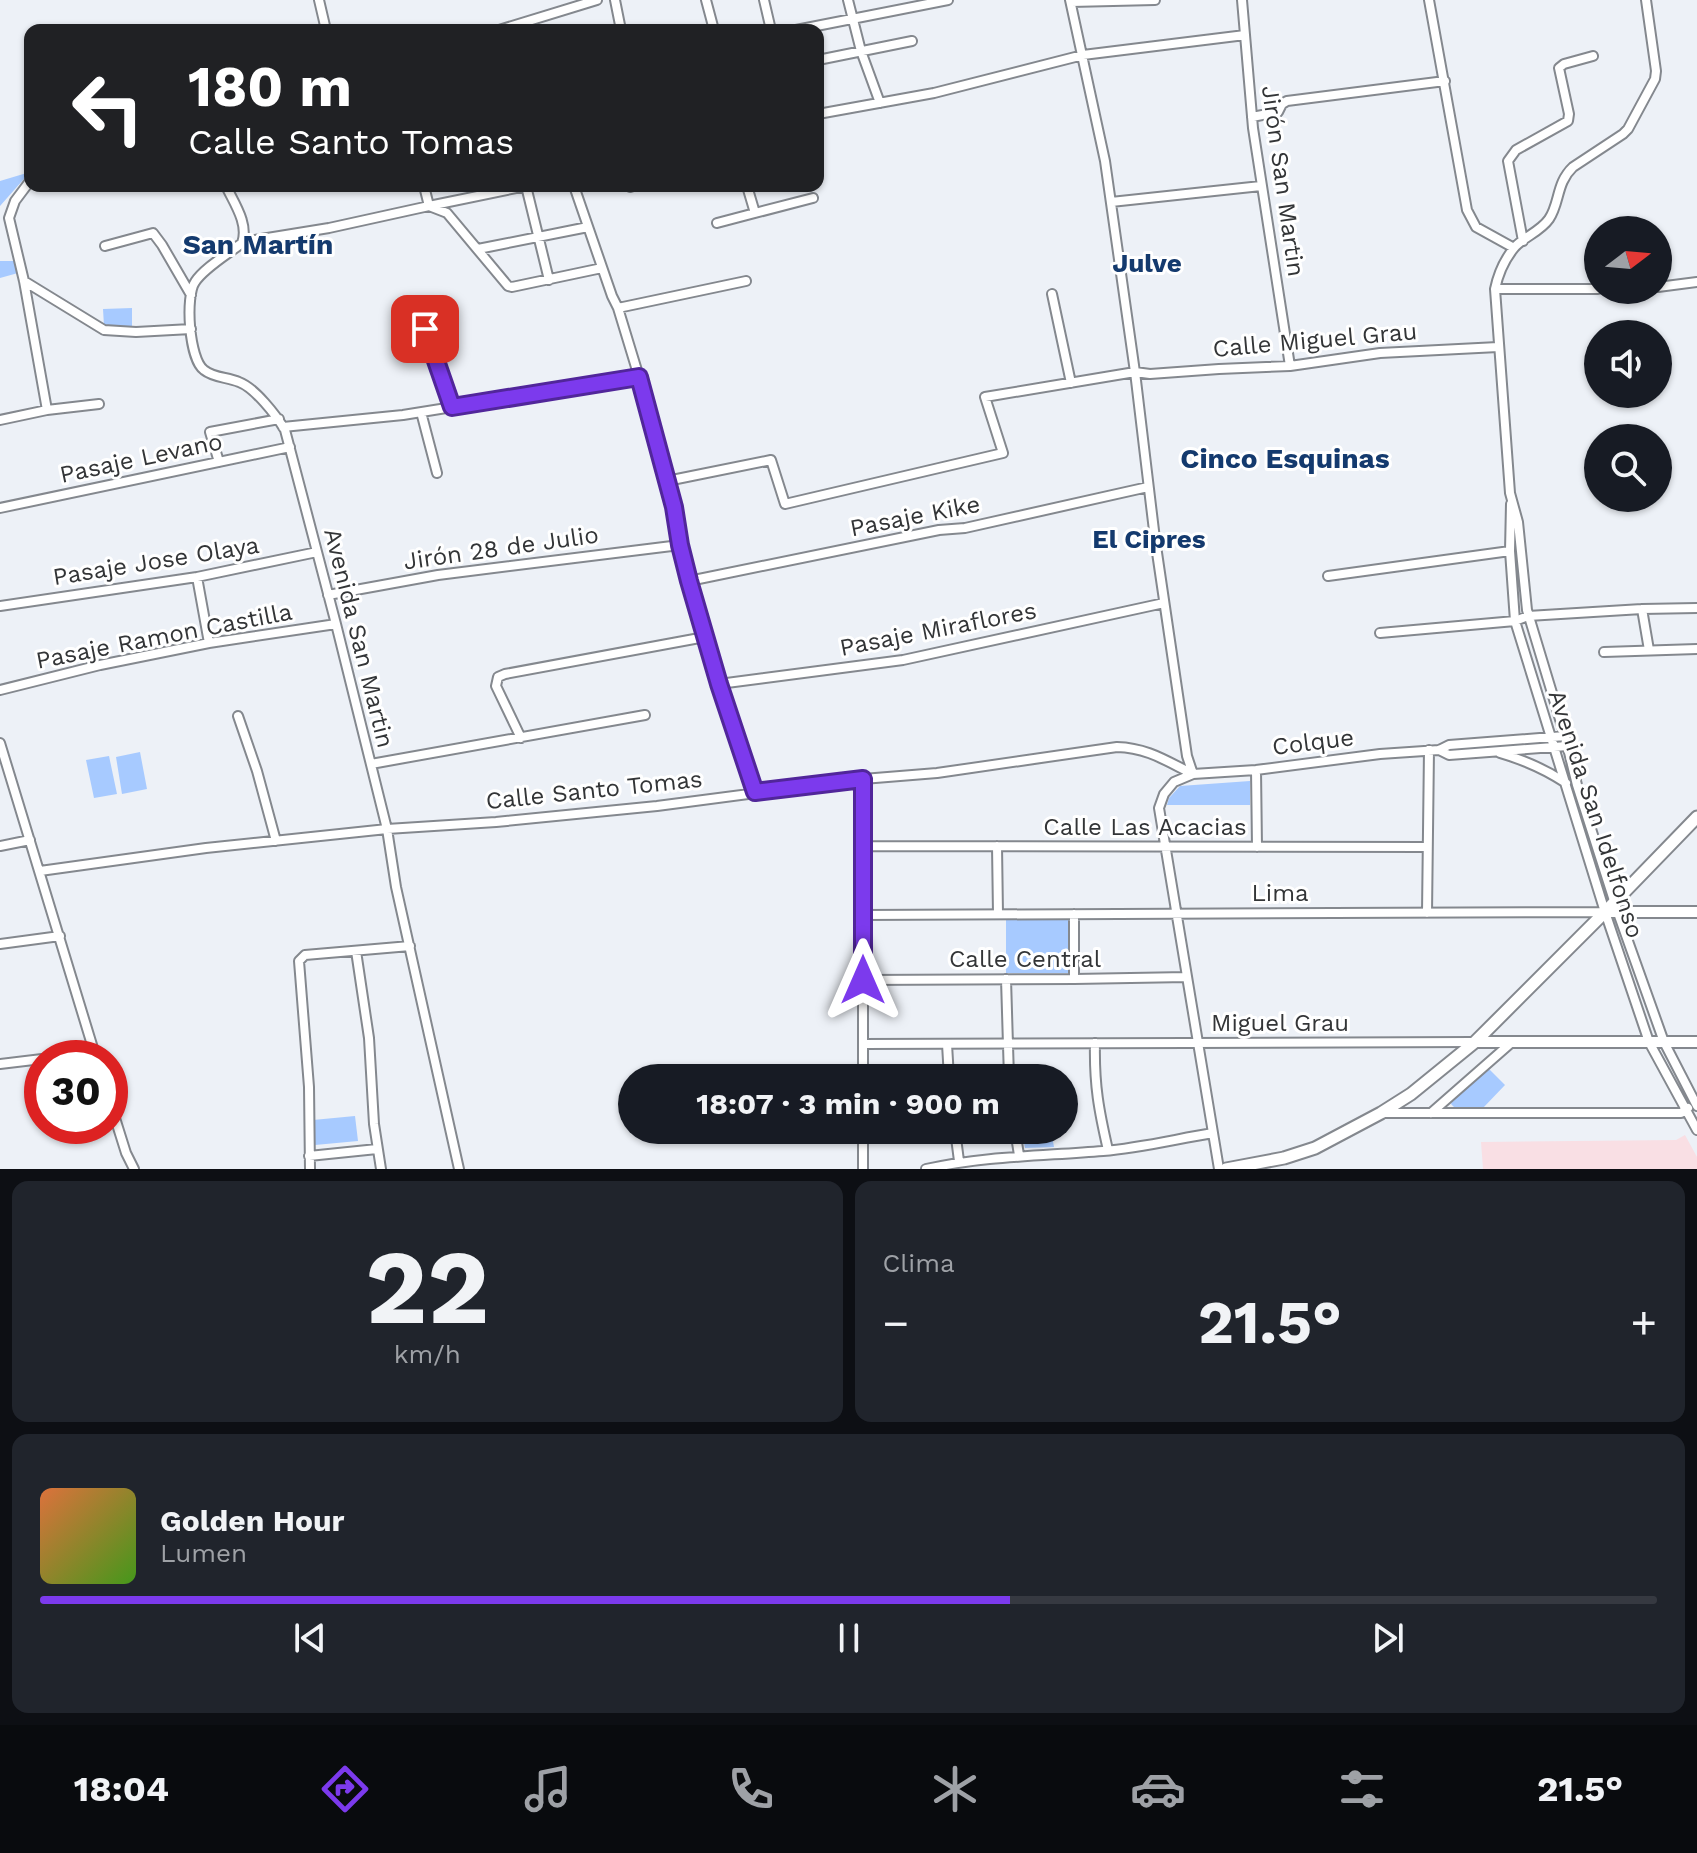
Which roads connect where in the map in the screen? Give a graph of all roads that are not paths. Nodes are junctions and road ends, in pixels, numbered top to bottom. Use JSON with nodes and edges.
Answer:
{"nodes":[{"id":1,"x":597,"y":0,"type":"edge"},
{"id":2,"x":615,"y":0,"type":"edge"},
{"id":3,"x":706,"y":0,"type":"edge"},
{"id":4,"x":764,"y":0,"type":"edge"},
{"id":5,"x":848,"y":0,"type":"edge"},
{"id":6,"x":888,"y":0,"type":"edge"},
{"id":7,"x":948,"y":0,"type":"edge"},
{"id":8,"x":1155,"y":0,"type":"edge"},
{"id":9,"x":1242,"y":0,"type":"edge"},
{"id":10,"x":1429,"y":0,"type":"edge"},
{"id":11,"x":1646,"y":0,"type":"edge"},
{"id":12,"x":323,"y":1,"type":"edge"},
{"id":13,"x":1071,"y":1,"type":"edge"},
{"id":14,"x":935,"y":2,"type":"edge"},
{"id":15,"x":891,"y":11,"type":"junction"},
{"id":16,"x":854,"y":18,"type":"junction"},
{"id":17,"x":325,"y":24,"type":"edge"},
{"id":18,"x":528,"y":24,"type":"edge"},
{"id":19,"x":620,"y":24,"type":"edge"},
{"id":20,"x":712,"y":24,"type":"edge"},
{"id":21,"x":770,"y":24,"type":"edge"},
{"id":22,"x":824,"y":24,"type":"edge"},
{"id":23,"x":1245,"y":35,"type":"junction"},
{"id":24,"x":912,"y":41,"type":"dead end"},
{"id":25,"x":861,"y":51,"type":"junction"},
{"id":26,"x":1083,"y":55,"type":"junction"},
{"id":27,"x":1593,"y":56,"type":"dead end"},
{"id":28,"x":824,"y":59,"type":"edge"},
{"id":29,"x":1445,"y":81,"type":"junction"},
{"id":30,"x":880,"y":103,"type":"junction"},
{"id":31,"x":824,"y":113,"type":"edge"},
{"id":32,"x":1252,"y":117,"type":"junction"},
{"id":33,"x":1261,"y":186,"type":"junction"},
{"id":34,"x":24,"y":189,"type":"edge"},
{"id":35,"x":229,"y":192,"type":"edge"},
{"id":36,"x":426,"y":192,"type":"edge"},
{"id":37,"x":475,"y":192,"type":"edge"},
{"id":38,"x":499,"y":192,"type":"edge"},
{"id":39,"x":528,"y":192,"type":"edge"},
{"id":40,"x":576,"y":192,"type":"edge"},
{"id":41,"x":749,"y":192,"type":"edge"},
{"id":42,"x":476,"y":197,"type":"junction"},
{"id":43,"x":813,"y":198,"type":"dead end"},
{"id":44,"x":1111,"y":202,"type":"junction"},
{"id":45,"x":429,"y":206,"type":"junction"},
{"id":46,"x":755,"y":213,"type":"junction"},
{"id":47,"x":5,"y":219,"type":"edge"},
{"id":48,"x":717,"y":223,"type":"dead end"},
{"id":49,"x":588,"y":227,"type":"junction"},
{"id":50,"x":539,"y":238,"type":"junction"},
{"id":51,"x":243,"y":240,"type":"junction"},
{"id":52,"x":1523,"y":241,"type":"junction"},
{"id":53,"x":105,"y":246,"type":"dead end"},
{"id":54,"x":1514,"y":248,"type":"junction"},
{"id":55,"x":478,"y":249,"type":"junction"},
{"id":56,"x":602,"y":268,"type":"junction"},
{"id":57,"x":549,"y":280,"type":"junction"},
{"id":58,"x":24,"y":281,"type":"junction"},
{"id":59,"x":746,"y":281,"type":"dead end"},
{"id":60,"x":1697,"y":282,"type":"edge"},
{"id":61,"x":1672,"y":285,"type":"edge"},
{"id":62,"x":1495,"y":289,"type":"junction"},
{"id":63,"x":1584,"y":289,"type":"edge"},
{"id":64,"x":1052,"y":294,"type":"dead end"},
{"id":65,"x":191,"y":295,"type":"junction"},
{"id":66,"x":618,"y":308,"type":"junction"},
{"id":67,"x":421,"y":314,"type":"dead end"},
{"id":68,"x":191,"y":329,"type":"junction"},
{"id":69,"x":1498,"y":347,"type":"junction"},
{"id":70,"x":1290,"y":366,"type":"junction"},
{"id":71,"x":1135,"y":372,"type":"junction"},
{"id":72,"x":639,"y":377,"type":"junction"},
{"id":73,"x":1071,"y":383,"type":"junction"},
{"id":74,"x":99,"y":404,"type":"dead end"},
{"id":75,"x":452,"y":407,"type":"junction"},
{"id":76,"x":47,"y":410,"type":"junction"},
{"id":77,"x":421,"y":412,"type":"junction"},
{"id":78,"x":0,"y":420,"type":"edge"},
{"id":79,"x":281,"y":423,"type":"junction"},
{"id":80,"x":290,"y":447,"type":"junction"},
{"id":81,"x":219,"y":462,"type":"junction"},
{"id":82,"x":437,"y":473,"type":"dead end"},
{"id":83,"x":667,"y":481,"type":"junction"},
{"id":84,"x":1148,"y":487,"type":"junction"},
{"id":85,"x":1511,"y":497,"type":"junction"},
{"id":86,"x":0,"y":508,"type":"edge"},
{"id":87,"x":680,"y":545,"type":"junction"},
{"id":88,"x":1510,"y":551,"type":"junction"},
{"id":89,"x":317,"y":552,"type":"junction"},
{"id":90,"x":1328,"y":576,"type":"dead end"},
{"id":91,"x":197,"y":577,"type":"junction"},
{"id":92,"x":689,"y":581,"type":"junction"},
{"id":93,"x":328,"y":595,"type":"junction"},
{"id":94,"x":1164,"y":603,"type":"junction"},
{"id":95,"x":0,"y":606,"type":"edge"},
{"id":96,"x":1697,"y":608,"type":"edge"},
{"id":97,"x":1642,"y":609,"type":"junction"},
{"id":98,"x":1528,"y":616,"type":"junction"},
{"id":99,"x":1515,"y":621,"type":"junction"},
{"id":100,"x":336,"y":624,"type":"junction"},
{"id":101,"x":1380,"y":633,"type":"dead end"},
{"id":102,"x":705,"y":637,"type":"junction"},
{"id":103,"x":209,"y":643,"type":"junction"},
{"id":104,"x":1697,"y":649,"type":"edge"},
{"id":105,"x":1649,"y":650,"type":"junction"},
{"id":106,"x":1604,"y":652,"type":"dead end"},
{"id":107,"x":719,"y":684,"type":"junction"},
{"id":108,"x":0,"y":690,"type":"edge"},
{"id":109,"x":645,"y":715,"type":"dead end"},
{"id":110,"x":238,"y":716,"type":"dead end"},
{"id":111,"x":521,"y":738,"type":"junction"},
{"id":112,"x":1566,"y":741,"type":"junction"},
{"id":113,"x":1552,"y":742,"type":"junction"},
{"id":114,"x":0,"y":743,"type":"edge"},
{"id":115,"x":1434,"y":750,"type":"junction"},
{"id":116,"x":1496,"y":751,"type":"junction"},
{"id":117,"x":371,"y":764,"type":"junction"},
{"id":118,"x":1256,"y":770,"type":"junction"},
{"id":119,"x":1193,"y":774,"type":"junction"},
{"id":120,"x":863,"y":779,"type":"junction"},
{"id":121,"x":1566,"y":783,"type":"junction"},
{"id":122,"x":755,"y":792,"type":"junction"},
{"id":123,"x":1697,"y":817,"type":"edge"},
{"id":124,"x":387,"y":829,"type":"junction"},
{"id":125,"x":30,"y":840,"type":"junction"},
{"id":126,"x":276,"y":841,"type":"junction"},
{"id":127,"x":0,"y":846,"type":"edge"},
{"id":128,"x":863,"y":846,"type":"junction"},
{"id":129,"x":997,"y":846,"type":"junction"},
{"id":130,"x":1166,"y":847,"type":"junction"},
{"id":131,"x":1257,"y":847,"type":"junction"},
{"id":132,"x":1427,"y":847,"type":"junction"},
{"id":133,"x":40,"y":871,"type":"junction"},
{"id":134,"x":1613,"y":909,"type":"junction"},
{"id":135,"x":1697,"y":912,"type":"edge"},
{"id":136,"x":1427,"y":913,"type":"junction"},
{"id":137,"x":998,"y":914,"type":"junction"},
{"id":138,"x":1074,"y":914,"type":"junction"},
{"id":139,"x":1177,"y":914,"type":"junction"},
{"id":140,"x":863,"y":915,"type":"junction"},
{"id":141,"x":60,"y":936,"type":"junction"},
{"id":142,"x":0,"y":944,"type":"edge"},
{"id":143,"x":410,"y":946,"type":"junction"},
{"id":144,"x":356,"y":951,"type":"junction"},
{"id":145,"x":1187,"y":977,"type":"junction"},
{"id":146,"x":1006,"y":979,"type":"junction"},
{"id":147,"x":1074,"y":979,"type":"junction"},
{"id":148,"x":863,"y":980,"type":"junction"},
{"id":149,"x":91,"y":1040,"type":"edge"},
{"id":150,"x":1475,"y":1042,"type":"junction"},
{"id":151,"x":1512,"y":1042,"type":"junction"},
{"id":152,"x":1649,"y":1042,"type":"junction"},
{"id":153,"x":1664,"y":1042,"type":"junction"},
{"id":154,"x":1697,"y":1042,"type":"edge"},
{"id":155,"x":1095,"y":1043,"type":"junction"},
{"id":156,"x":1198,"y":1043,"type":"junction"},
{"id":157,"x":863,"y":1044,"type":"junction"},
{"id":158,"x":947,"y":1044,"type":"junction"},
{"id":159,"x":1007,"y":1044,"type":"junction"},
{"id":160,"x":24,"y":1061,"type":"edge"},
{"id":161,"x":0,"y":1064,"type":"edge"},
{"id":162,"x":863,"y":1064,"type":"edge"},
{"id":163,"x":948,"y":1064,"type":"edge"},
{"id":164,"x":1008,"y":1064,"type":"edge"},
{"id":165,"x":1447,"y":1099,"type":"junction"},
{"id":166,"x":1696,"y":1104,"type":"edge"},
{"id":167,"x":1686,"y":1109,"type":"junction"},
{"id":168,"x":1381,"y":1113,"type":"junction"},
{"id":169,"x":1430,"y":1113,"type":"junction"},
{"id":170,"x":1453,"y":1113,"type":"junction"},
{"id":171,"x":1697,"y":1130,"type":"edge"},
{"id":172,"x":1213,"y":1133,"type":"junction"},
{"id":173,"x":123,"y":1144,"type":"edge"},
{"id":174,"x":863,"y":1144,"type":"edge"},
{"id":175,"x":957,"y":1144,"type":"edge"},
{"id":176,"x":1017,"y":1144,"type":"edge"},
{"id":177,"x":377,"y":1149,"type":"junction"},
{"id":178,"x":1108,"y":1150,"type":"junction"},
{"id":179,"x":1019,"y":1155,"type":"junction"},
{"id":180,"x":309,"y":1156,"type":"junction"},
{"id":181,"x":959,"y":1161,"type":"junction"},
{"id":182,"x":134,"y":1169,"type":"edge"},
{"id":183,"x":310,"y":1169,"type":"edge"},
{"id":184,"x":381,"y":1169,"type":"edge"},
{"id":185,"x":459,"y":1169,"type":"edge"},
{"id":186,"x":863,"y":1169,"type":"edge"},
{"id":187,"x":926,"y":1169,"type":"edge"},
{"id":188,"x":1219,"y":1169,"type":"edge"},
{"id":189,"x":1226,"y":1169,"type":"edge"}],
"edges":[{"from":1,"to":18,"type":"street"},
{"from":2,"to":19,"type":"street"},
{"from":3,"to":20,"type":"street"},
{"from":4,"to":21,"type":"street"},
{"from":5,"to":16,"type":"street"},
{"from":6,"to":15,"type":"street"},
{"from":7,"to":14,"type":"street"},
{"from":8,"to":13,"type":"street"},
{"from":9,"to":23,"type":"street","name":"Jirón San Martin"},
{"from":10,"to":29,"type":"street"},
{"from":11,"to":52,"type":"street","name":"Avenida San Idelfonso"},
{"from":12,"to":17,"type":"street"},
{"from":13,"to":26,"type":"street"},
{"from":14,"to":15,"type":"street"},
{"from":15,"to":16,"type":"street"},
{"from":16,"to":22,"type":"street"},
{"from":16,"to":25,"type":"street"},
{"from":23,"to":26,"type":"street"},
{"from":23,"to":32,"type":"street","name":"Jirón San Martin"},
{"from":24,"to":25,"type":"street"},
{"from":25,"to":28,"type":"street"},
{"from":25,"to":30,"type":"street"},
{"from":26,"to":30,"type":"street"},
{"from":26,"to":44,"type":"street"},
{"from":27,"to":52,"type":"street"},
{"from":29,"to":32,"type":"street"},
{"from":29,"to":54,"type":"street"},
{"from":30,"to":31,"type":"street"},
{"from":32,"to":33,"type":"street","name":"Jirón San Martin"},
{"from":33,"to":44,"type":"street"},
{"from":33,"to":70,"type":"street","name":"Jirón San Martin"},
{"from":34,"to":47,"type":"street"},
{"from":35,"to":51,"type":"street"},
{"from":36,"to":45,"type":"street"},
{"from":37,"to":42,"type":"street"},
{"from":38,"to":42,"type":"street"},
{"from":39,"to":50,"type":"street"},
{"from":40,"to":49,"type":"street"},
{"from":41,"to":46,"type":"street"},
{"from":42,"to":45,"type":"street"},
{"from":43,"to":46,"type":"street"},
{"from":44,"to":71,"type":"street"},
{"from":45,"to":51,"type":"street"},
{"from":45,"to":55,"type":"street"},
{"from":46,"to":48,"type":"street"},
{"from":47,"to":58,"type":"street"},
{"from":49,"to":50,"type":"street"},
{"from":49,"to":56,"type":"street"},
{"from":50,"to":55,"type":"street"},
{"from":50,"to":57,"type":"street"},
{"from":51,"to":65,"type":"street"},
{"from":52,"to":54,"type":"street","name":"Avenida San Idelfonso"},
{"from":53,"to":65,"type":"street"},
{"from":54,"to":62,"type":"street","name":"Avenida San Idelfonso"},
{"from":55,"to":57,"type":"street"},
{"from":56,"to":57,"type":"street"},
{"from":56,"to":66,"type":"street"},
{"from":58,"to":68,"type":"street"},
{"from":58,"to":76,"type":"street"},
{"from":59,"to":66,"type":"street"},
{"from":60,"to":61,"type":"street"},
{"from":62,"to":63,"type":"street"},
{"from":62,"to":69,"type":"street","name":"Avenida San Idelfonso"},
{"from":64,"to":73,"type":"street"},
{"from":65,"to":68,"type":"street","name":"Avenida San Martin"},
{"from":66,"to":72,"type":"street"},
{"from":67,"to":75,"type":"street"},
{"from":68,"to":79,"type":"street","name":"Avenida San Martin"},
{"from":69,"to":70,"type":"street","name":"Calle Miguel Grau"},
{"from":69,"to":85,"type":"street","name":"Avenida San Idelfonso"},
{"from":70,"to":71,"type":"street","name":"Calle Miguel Grau"},
{"from":71,"to":73,"type":"street","name":"Calle Miguel Grau"},
{"from":71,"to":84,"type":"street"},
{"from":72,"to":75,"type":"street"},
{"from":72,"to":83,"type":"street"},
{"from":73,"to":83,"type":"street","name":"Calle Miguel Grau"},
{"from":74,"to":76,"type":"street"},
{"from":75,"to":77,"type":"street"},
{"from":76,"to":78,"type":"street"},
{"from":77,"to":79,"type":"street"},
{"from":77,"to":82,"type":"street"},
{"from":79,"to":80,"type":"street","name":"Avenida San Martin"},
{"from":79,"to":81,"type":"street"},
{"from":80,"to":81,"type":"street","name":"Pasaje Levano"},
{"from":80,"to":89,"type":"street","name":"Avenida San Martin"},
{"from":81,"to":86,"type":"street","name":"Pasaje Levano"},
{"from":83,"to":87,"type":"street"},
{"from":84,"to":92,"type":"street","name":"Pasaje Kike"},
{"from":84,"to":94,"type":"street"},
{"from":85,"to":88,"type":"street","name":"Avenida San Idelfonso"},
{"from":85,"to":98,"type":"street","name":"Avenida San Idelfonso"},
{"from":87,"to":92,"type":"street"},
{"from":87,"to":93,"type":"street","name":"Jirón 28 de Julio"},
{"from":88,"to":90,"type":"street"},
{"from":88,"to":99,"type":"street","name":"Avenida San Idelfonso"},
{"from":89,"to":91,"type":"street","name":"Pasaje Jose Olaya"},
{"from":89,"to":93,"type":"street","name":"Avenida San Martin"},
{"from":91,"to":95,"type":"street","name":"Pasaje Jose Olaya"},
{"from":91,"to":103,"type":"street"},
{"from":92,"to":102,"type":"street"},
{"from":93,"to":100,"type":"street","name":"Avenida San Martin"},
{"from":94,"to":107,"type":"street","name":"Pasaje Miraflores"},
{"from":94,"to":119,"type":"street"},
{"from":96,"to":97,"type":"street"},
{"from":97,"to":98,"type":"street"},
{"from":97,"to":105,"type":"street"},
{"from":98,"to":99,"type":"street"},
{"from":98,"to":112,"type":"street","name":"Avenida San Idelfonso"},
{"from":99,"to":101,"type":"street"},
{"from":99,"to":113,"type":"street","name":"Avenida San Idelfonso"},
{"from":100,"to":103,"type":"street","name":"Pasaje Ramon Castilla"},
{"from":100,"to":117,"type":"street","name":"Avenida San Martin"},
{"from":102,"to":107,"type":"street"},
{"from":102,"to":111,"type":"street"},
{"from":103,"to":108,"type":"street","name":"Pasaje Ramon Castilla"},
{"from":104,"to":105,"type":"street"},
{"from":105,"to":106,"type":"street"},
{"from":107,"to":122,"type":"street"},
{"from":109,"to":111,"type":"street"},
{"from":110,"to":126,"type":"street"},
{"from":111,"to":117,"type":"street"},
{"from":112,"to":113,"type":"street","name":"Colque"},
{"from":112,"to":134,"type":"street","name":"Avenida San Idelfonso"},
{"from":113,"to":115,"type":"street","name":"Colque"},
{"from":113,"to":116,"type":"street","name":"Colque"},
{"from":113,"to":121,"type":"street","name":"Avenida San Idelfonso"},
{"from":114,"to":125,"type":"street"},
{"from":115,"to":116,"type":"street","name":"Colque"},
{"from":115,"to":118,"type":"street","name":"Colque"},
{"from":115,"to":132,"type":"street"},
{"from":116,"to":121,"type":"street","name":"Colque"},
{"from":117,"to":124,"type":"street","name":"Avenida San Martin"},
{"from":118,"to":119,"type":"street","name":"Colque"},
{"from":118,"to":131,"type":"street"},
{"from":119,"to":120,"type":"street","name":"Calle Santo Tomas"},
{"from":119,"to":130,"type":"street"},
{"from":120,"to":122,"type":"street","name":"Calle Santo Tomas"},
{"from":120,"to":128,"type":"street"},
{"from":121,"to":134,"type":"street","name":"Avenida San Idelfonso"},
{"from":122,"to":124,"type":"street","name":"Calle Santo Tomas"},
{"from":123,"to":134,"type":"highway"},
{"from":124,"to":126,"type":"street","name":"Calle Santo Tomas"},
{"from":124,"to":143,"type":"street","name":"Avenida San Martin"},
{"from":125,"to":127,"type":"street"},
{"from":125,"to":133,"type":"street"},
{"from":126,"to":133,"type":"street","name":"Calle Santo Tomas"},
{"from":128,"to":129,"type":"street","name":"Calle Las Acacias"},
{"from":128,"to":140,"type":"street"},
{"from":129,"to":130,"type":"street","name":"Calle Las Acacias"},
{"from":129,"to":137,"type":"street"},
{"from":130,"to":131,"type":"street","name":"Calle Las Acacias"},
{"from":130,"to":139,"type":"street"},
{"from":131,"to":132,"type":"street","name":"Calle Las Acacias"},
{"from":132,"to":136,"type":"street"},
{"from":133,"to":141,"type":"street"},
{"from":134,"to":135,"type":"main road","name":"Lima"},
{"from":134,"to":136,"type":"street","name":"Lima"},
{"from":134,"to":150,"type":"highway"},
{"from":134,"to":152,"type":"street","name":"Avenida San Idelfonso"},
{"from":134,"to":153,"type":"street","name":"Avenida San Idelfonso"},
{"from":136,"to":139,"type":"street","name":"Lima"},
{"from":137,"to":138,"type":"street","name":"Lima"},
{"from":137,"to":140,"type":"street","name":"Lima"},
{"from":138,"to":139,"type":"street","name":"Lima"},
{"from":138,"to":147,"type":"street"},
{"from":139,"to":145,"type":"street"},
{"from":140,"to":148,"type":"street"},
{"from":141,"to":142,"type":"street"},
{"from":141,"to":149,"type":"street"},
{"from":143,"to":144,"type":"street"},
{"from":143,"to":185,"type":"street","name":"Avenida San Martin"},
{"from":144,"to":177,"type":"street"},
{"from":144,"to":180,"type":"street"},
{"from":145,"to":147,"type":"street","name":"Calle Central"},
{"from":145,"to":156,"type":"street"},
{"from":146,"to":147,"type":"street","name":"Calle Central"},
{"from":146,"to":148,"type":"street","name":"Calle Central"},
{"from":146,"to":159,"type":"street"},
{"from":148,"to":157,"type":"street"},
{"from":150,"to":151,"type":"main road","name":"Miguel Grau"},
{"from":150,"to":156,"type":"street","name":"Miguel Grau"},
{"from":150,"to":168,"type":"highway"},
{"from":151,"to":152,"type":"main road","name":"Miguel Grau"},
{"from":151,"to":165,"type":"street"},
{"from":152,"to":153,"type":"main road","name":"Miguel Grau"},
{"from":152,"to":167,"type":"street","name":"Avenida San Idelfonso"},
{"from":153,"to":154,"type":"main road","name":"Miguel Grau"},
{"from":153,"to":166,"type":"street","name":"Avenida San Idelfonso"},
{"from":155,"to":156,"type":"street","name":"Miguel Grau"},
{"from":155,"to":159,"type":"street","name":"Miguel Grau"},
{"from":155,"to":178,"type":"street"},
{"from":156,"to":172,"type":"street"},
{"from":157,"to":158,"type":"street","name":"Miguel Grau"},
{"from":157,"to":162,"type":"street"},
{"from":158,"to":159,"type":"street","name":"Miguel Grau"},
{"from":158,"to":163,"type":"street"},
{"from":159,"to":164,"type":"street"},
{"from":160,"to":161,"type":"street"},
{"from":165,"to":169,"type":"street"},
{"from":165,"to":170,"type":"street"},
{"from":166,"to":167,"type":"street"},
{"from":167,"to":170,"type":"street"},
{"from":167,"to":171,"type":"street","name":"Avenida San Idelfonso"},
{"from":168,"to":169,"type":"street"},
{"from":168,"to":189,"type":"highway"},
{"from":169,"to":170,"type":"street"},
{"from":172,"to":178,"type":"street"},
{"from":172,"to":188,"type":"street"},
{"from":173,"to":182,"type":"street"},
{"from":174,"to":186,"type":"street"},
{"from":175,"to":181,"type":"street"},
{"from":176,"to":179,"type":"street"},
{"from":177,"to":180,"type":"street"},
{"from":177,"to":184,"type":"street"},
{"from":178,"to":179,"type":"street"},
{"from":179,"to":181,"type":"street"},
{"from":180,"to":183,"type":"street"},
{"from":181,"to":187,"type":"street"}]}
